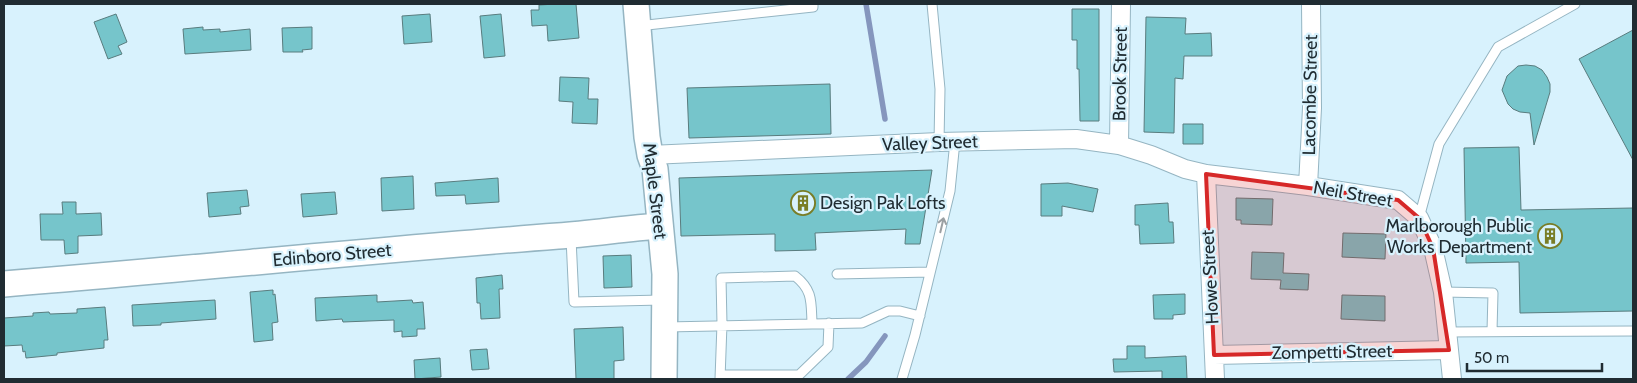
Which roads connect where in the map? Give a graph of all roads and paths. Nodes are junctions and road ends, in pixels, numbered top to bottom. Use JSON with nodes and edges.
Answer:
{"nodes":[{"id":1,"x":813,"y":4,"type":"edge"},
{"id":2,"x":932,"y":4,"type":"edge"},
{"id":3,"x":1121,"y":4,"type":"edge"},
{"id":4,"x":1311,"y":4,"type":"edge"},
{"id":5,"x":1575,"y":4,"type":"edge"},
{"id":6,"x":637,"y":15,"type":"edge"},
{"id":7,"x":947,"y":142,"type":"junction"},
{"id":8,"x":1119,"y":145,"type":"junction"},
{"id":9,"x":650,"y":156,"type":"junction"},
{"id":10,"x":1206,"y":174,"type":"junction"},
{"id":11,"x":1308,"y":186,"type":"junction"},
{"id":12,"x":1420,"y":218,"type":"junction"},
{"id":13,"x":660,"y":226,"type":"junction"},
{"id":14,"x":571,"y":235,"type":"junction"},
{"id":15,"x":930,"y":272,"type":"junction"},
{"id":16,"x":837,"y":274,"type":"dead end"},
{"id":17,"x":4,"y":284,"type":"edge"},
{"id":18,"x":1443,"y":292,"type":"junction"},
{"id":19,"x":665,"y":300,"type":"junction"},
{"id":20,"x":920,"y":316,"type":"junction"},
{"id":21,"x":812,"y":323,"type":"junction"},
{"id":22,"x":829,"y":323,"type":"junction"},
{"id":23,"x":722,"y":324,"type":"junction"},
{"id":24,"x":665,"y":326,"type":"junction"},
{"id":25,"x":1492,"y":331,"type":"junction"},
{"id":26,"x":1633,"y":331,"type":"edge"},
{"id":27,"x":1448,"y":332,"type":"junction"},
{"id":28,"x":1450,"y":350,"type":"junction"},
{"id":29,"x":1214,"y":355,"type":"junction"},
{"id":30,"x":720,"y":377,"type":"edge"},
{"id":31,"x":797,"y":377,"type":"edge"},
{"id":32,"x":664,"y":379,"type":"edge"},
{"id":33,"x":902,"y":379,"type":"edge"},
{"id":34,"x":1215,"y":379,"type":"edge"},
{"id":35,"x":1452,"y":379,"type":"edge"}],
"edges":[{"from":1,"to":6,"type":"lane"},
{"from":2,"to":7,"type":"lane"},
{"from":3,"to":8,"type":"street","name":"Brook Street"},
{"from":4,"to":11,"type":"street","name":"Lacombe Street"},
{"from":5,"to":12,"type":"lane"},
{"from":6,"to":9,"type":"street","name":"Maple Street"},
{"from":7,"to":8,"type":"street","name":"Valley Street"},
{"from":7,"to":9,"type":"street","name":"Valley Street"},
{"from":15,"to":7,"type":"lane","one_way":true},
{"from":8,"to":10,"type":"street","name":"Valley Street"},
{"from":9,"to":13,"type":"street","name":"Maple Street"},
{"from":10,"to":11,"type":"street","name":"Neil Street"},
{"from":10,"to":29,"type":"street","name":"Howe Street"},
{"from":11,"to":12,"type":"street","name":"Neil Street"},
{"from":12,"to":18,"type":"street","name":"Neil Street"},
{"from":13,"to":14,"type":"street","name":"Edinboro Street"},
{"from":13,"to":19,"type":"street","name":"Maple Street"},
{"from":14,"to":17,"type":"street","name":"Edinboro Street"},
{"from":14,"to":19,"type":"lane"},
{"from":15,"to":16,"type":"lane"},
{"from":15,"to":20,"type":"lane"},
{"from":18,"to":25,"type":"lane"},
{"from":18,"to":27,"type":"street","name":"Neil Street"},
{"from":19,"to":24,"type":"street","name":"Maple Street"},
{"from":20,"to":22,"type":"lane"},
{"from":20,"to":33,"type":"lane"},
{"from":21,"to":22,"type":"lane"},
{"from":21,"to":23,"type":"lane"},
{"from":21,"to":23,"type":"lane"},
{"from":22,"to":31,"type":"lane"},
{"from":23,"to":24,"type":"lane"},
{"from":23,"to":30,"type":"lane"},
{"from":24,"to":32,"type":"street","name":"Maple Street"},
{"from":25,"to":26,"type":"lane"},
{"from":25,"to":27,"type":"lane"},
{"from":27,"to":28,"type":"street","name":"Neil Street"},
{"from":28,"to":29,"type":"street","name":"Zompetti Street"},
{"from":28,"to":35,"type":"street","name":"Neil Street"},
{"from":29,"to":34,"type":"street","name":"Howe Street"},
{"from":30,"to":31,"type":"lane"}]}
